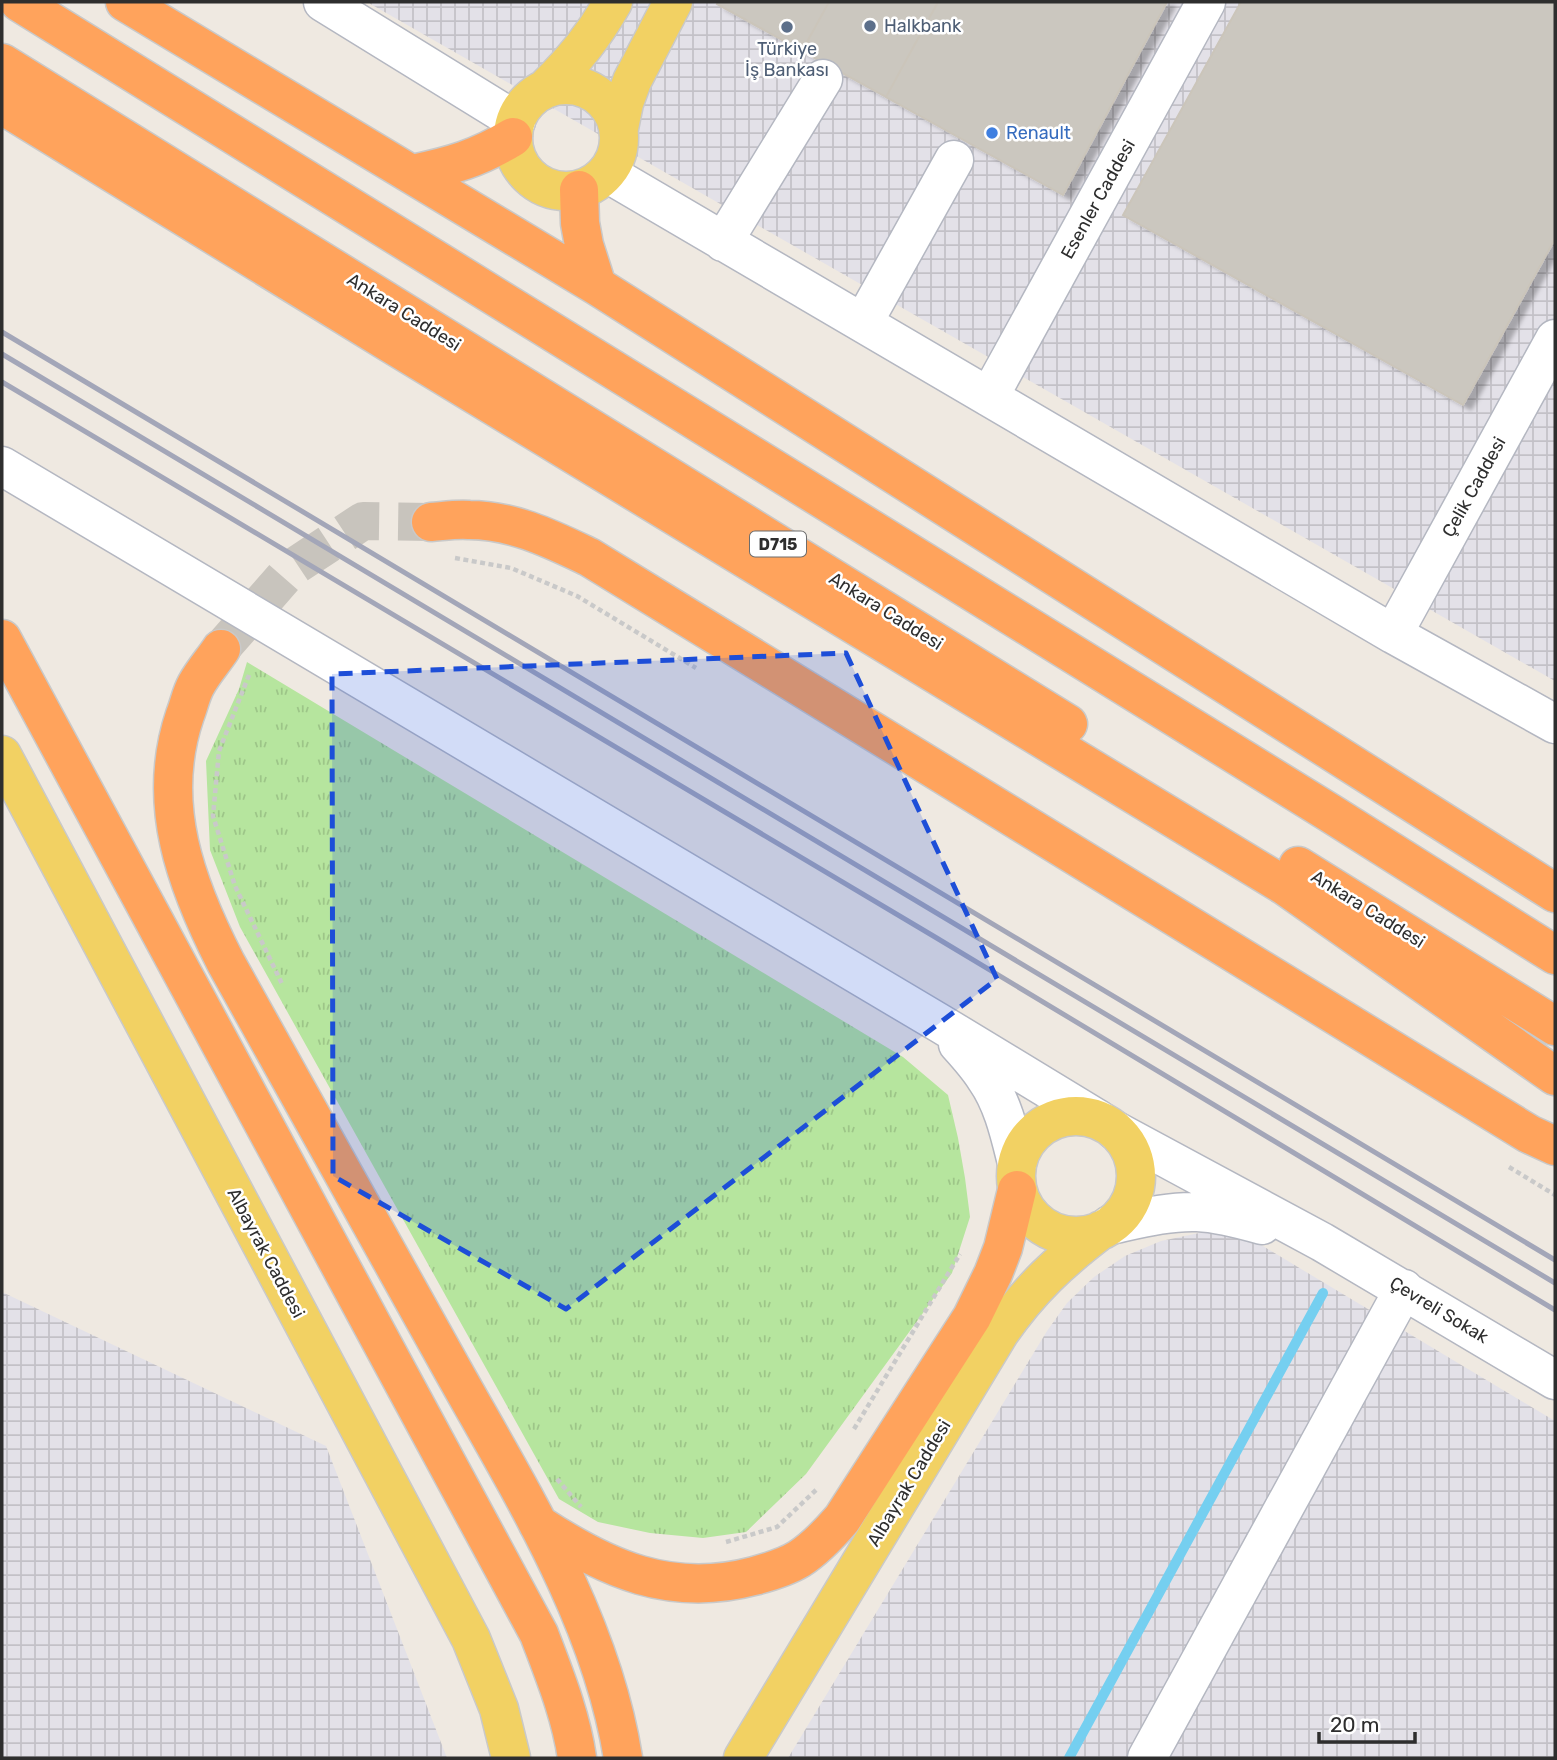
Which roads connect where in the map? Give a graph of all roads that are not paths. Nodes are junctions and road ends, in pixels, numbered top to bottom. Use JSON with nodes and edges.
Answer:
{"nodes":[{"id":1,"x":125,"y":2,"type":"edge"},
{"id":2,"x":323,"y":2,"type":"edge"},
{"id":3,"x":613,"y":2,"type":"edge"},
{"id":4,"x":673,"y":2,"type":"edge"},
{"id":5,"x":1206,"y":2,"type":"edge"},
{"id":6,"x":21,"y":3,"type":"edge"},
{"id":7,"x":2,"y":63,"type":"edge"},
{"id":8,"x":823,"y":79,"type":"dead end"},
{"id":9,"x":547,"y":87,"type":"junction"},
{"id":10,"x":2,"y":105,"type":"edge"},
{"id":11,"x":619,"y":128,"type":"junction"},
{"id":12,"x":514,"y":129,"type":"junction"},
{"id":13,"x":954,"y":160,"type":"dead end"},
{"id":14,"x":412,"y":174,"type":"junction"},
{"id":15,"x":593,"y":182,"type":"junction"},
{"id":16,"x":723,"y":242,"type":"junction"},
{"id":17,"x":597,"y":286,"type":"junction"},
{"id":18,"x":863,"y":323,"type":"junction"},
{"id":19,"x":1555,"y":340,"type":"edge"},
{"id":20,"x":989,"y":397,"type":"junction"},
{"id":21,"x":2,"y":466,"type":"edge"},
{"id":22,"x":431,"y":522,"type":"tunnel mouth"},
{"id":23,"x":1393,"y":634,"type":"junction"},
{"id":24,"x":2,"y":639,"type":"edge"},
{"id":25,"x":235,"y":660,"type":"tunnel mouth"},
{"id":26,"x":1555,"y":724,"type":"edge"},
{"id":27,"x":2,"y":755,"type":"edge"},
{"id":28,"x":1330,"y":813,"type":"junction"},
{"id":29,"x":1555,"y":893,"type":"edge"},
{"id":30,"x":1555,"y":922,"type":"edge"},
{"id":31,"x":1555,"y":955,"type":"edge"},
{"id":32,"x":940,"y":1024,"type":"junction"},
{"id":33,"x":1555,"y":1026,"type":"edge"},
{"id":34,"x":1555,"y":1076,"type":"edge"},
{"id":35,"x":1108,"y":1125,"type":"junction"},
{"id":36,"x":1555,"y":1146,"type":"edge"},
{"id":37,"x":1017,"y":1177,"type":"junction"},
{"id":38,"x":1106,"y":1228,"type":"junction"},
{"id":39,"x":1322,"y":1242,"type":"junction"},
{"id":40,"x":1404,"y":1289,"type":"junction"},
{"id":41,"x":1555,"y":1380,"type":"edge"},
{"id":42,"x":538,"y":1524,"type":"junction"},
{"id":43,"x":512,"y":1758,"type":"edge"},
{"id":44,"x":577,"y":1758,"type":"edge"},
{"id":45,"x":623,"y":1758,"type":"edge"},
{"id":46,"x":743,"y":1758,"type":"edge"},
{"id":47,"x":1147,"y":1758,"type":"edge"}],
"edges":[{"from":1,"to":14,"type":"highway"},
{"from":2,"to":12,"type":"street"},
{"from":3,"to":9,"type":"main road"},
{"from":4,"to":11,"type":"main road"},
{"from":5,"to":20,"type":"street","name":"Esenler Caddesi"},
{"from":6,"to":28,"type":"highway"},
{"from":7,"to":33,"type":"highway","name":"Ankara Caddesi","number":"D715"},
{"from":8,"to":16,"type":"street"},
{"from":9,"to":11,"type":"main road"},
{"from":9,"to":12,"type":"main road"},
{"from":10,"to":34,"type":"highway"},
{"from":11,"to":15,"type":"main road"},
{"from":12,"to":14,"type":"highway"},
{"from":12,"to":15,"type":"main road"},
{"from":13,"to":18,"type":"street"},
{"from":14,"to":17,"type":"highway"},
{"from":15,"to":16,"type":"street"},
{"from":15,"to":17,"type":"highway"},
{"from":16,"to":18,"type":"street"},
{"from":17,"to":29,"type":"highway"},
{"from":18,"to":20,"type":"street"},
{"from":19,"to":23,"type":"street","name":"Çelik Caddesi"},
{"from":20,"to":23,"type":"street"},
{"from":21,"to":32,"type":"street"},
{"from":22,"to":36,"type":"highway"},
{"from":23,"to":26,"type":"street"},
{"from":24,"to":44,"type":"highway"},
{"from":25,"to":42,"type":"highway"},
{"from":27,"to":43,"type":"main road","name":"Albayrak Caddesi"},
{"from":28,"to":30,"type":"highway"},
{"from":28,"to":31,"type":"highway"},
{"from":32,"to":35,"type":"street"},
{"from":32,"to":37,"type":"street"},
{"from":35,"to":37,"type":"main road"},
{"from":35,"to":38,"type":"main road"},
{"from":35,"to":39,"type":"street"},
{"from":37,"to":38,"type":"main road"},
{"from":37,"to":42,"type":"highway"},
{"from":38,"to":39,"type":"street"},
{"from":38,"to":46,"type":"main road","name":"Albayrak Caddesi"},
{"from":39,"to":40,"type":"street","name":"Çevreli Sokak"},
{"from":40,"to":41,"type":"street","name":"Çevreli Sokak"},
{"from":40,"to":47,"type":"street"},
{"from":42,"to":45,"type":"highway"}]}
